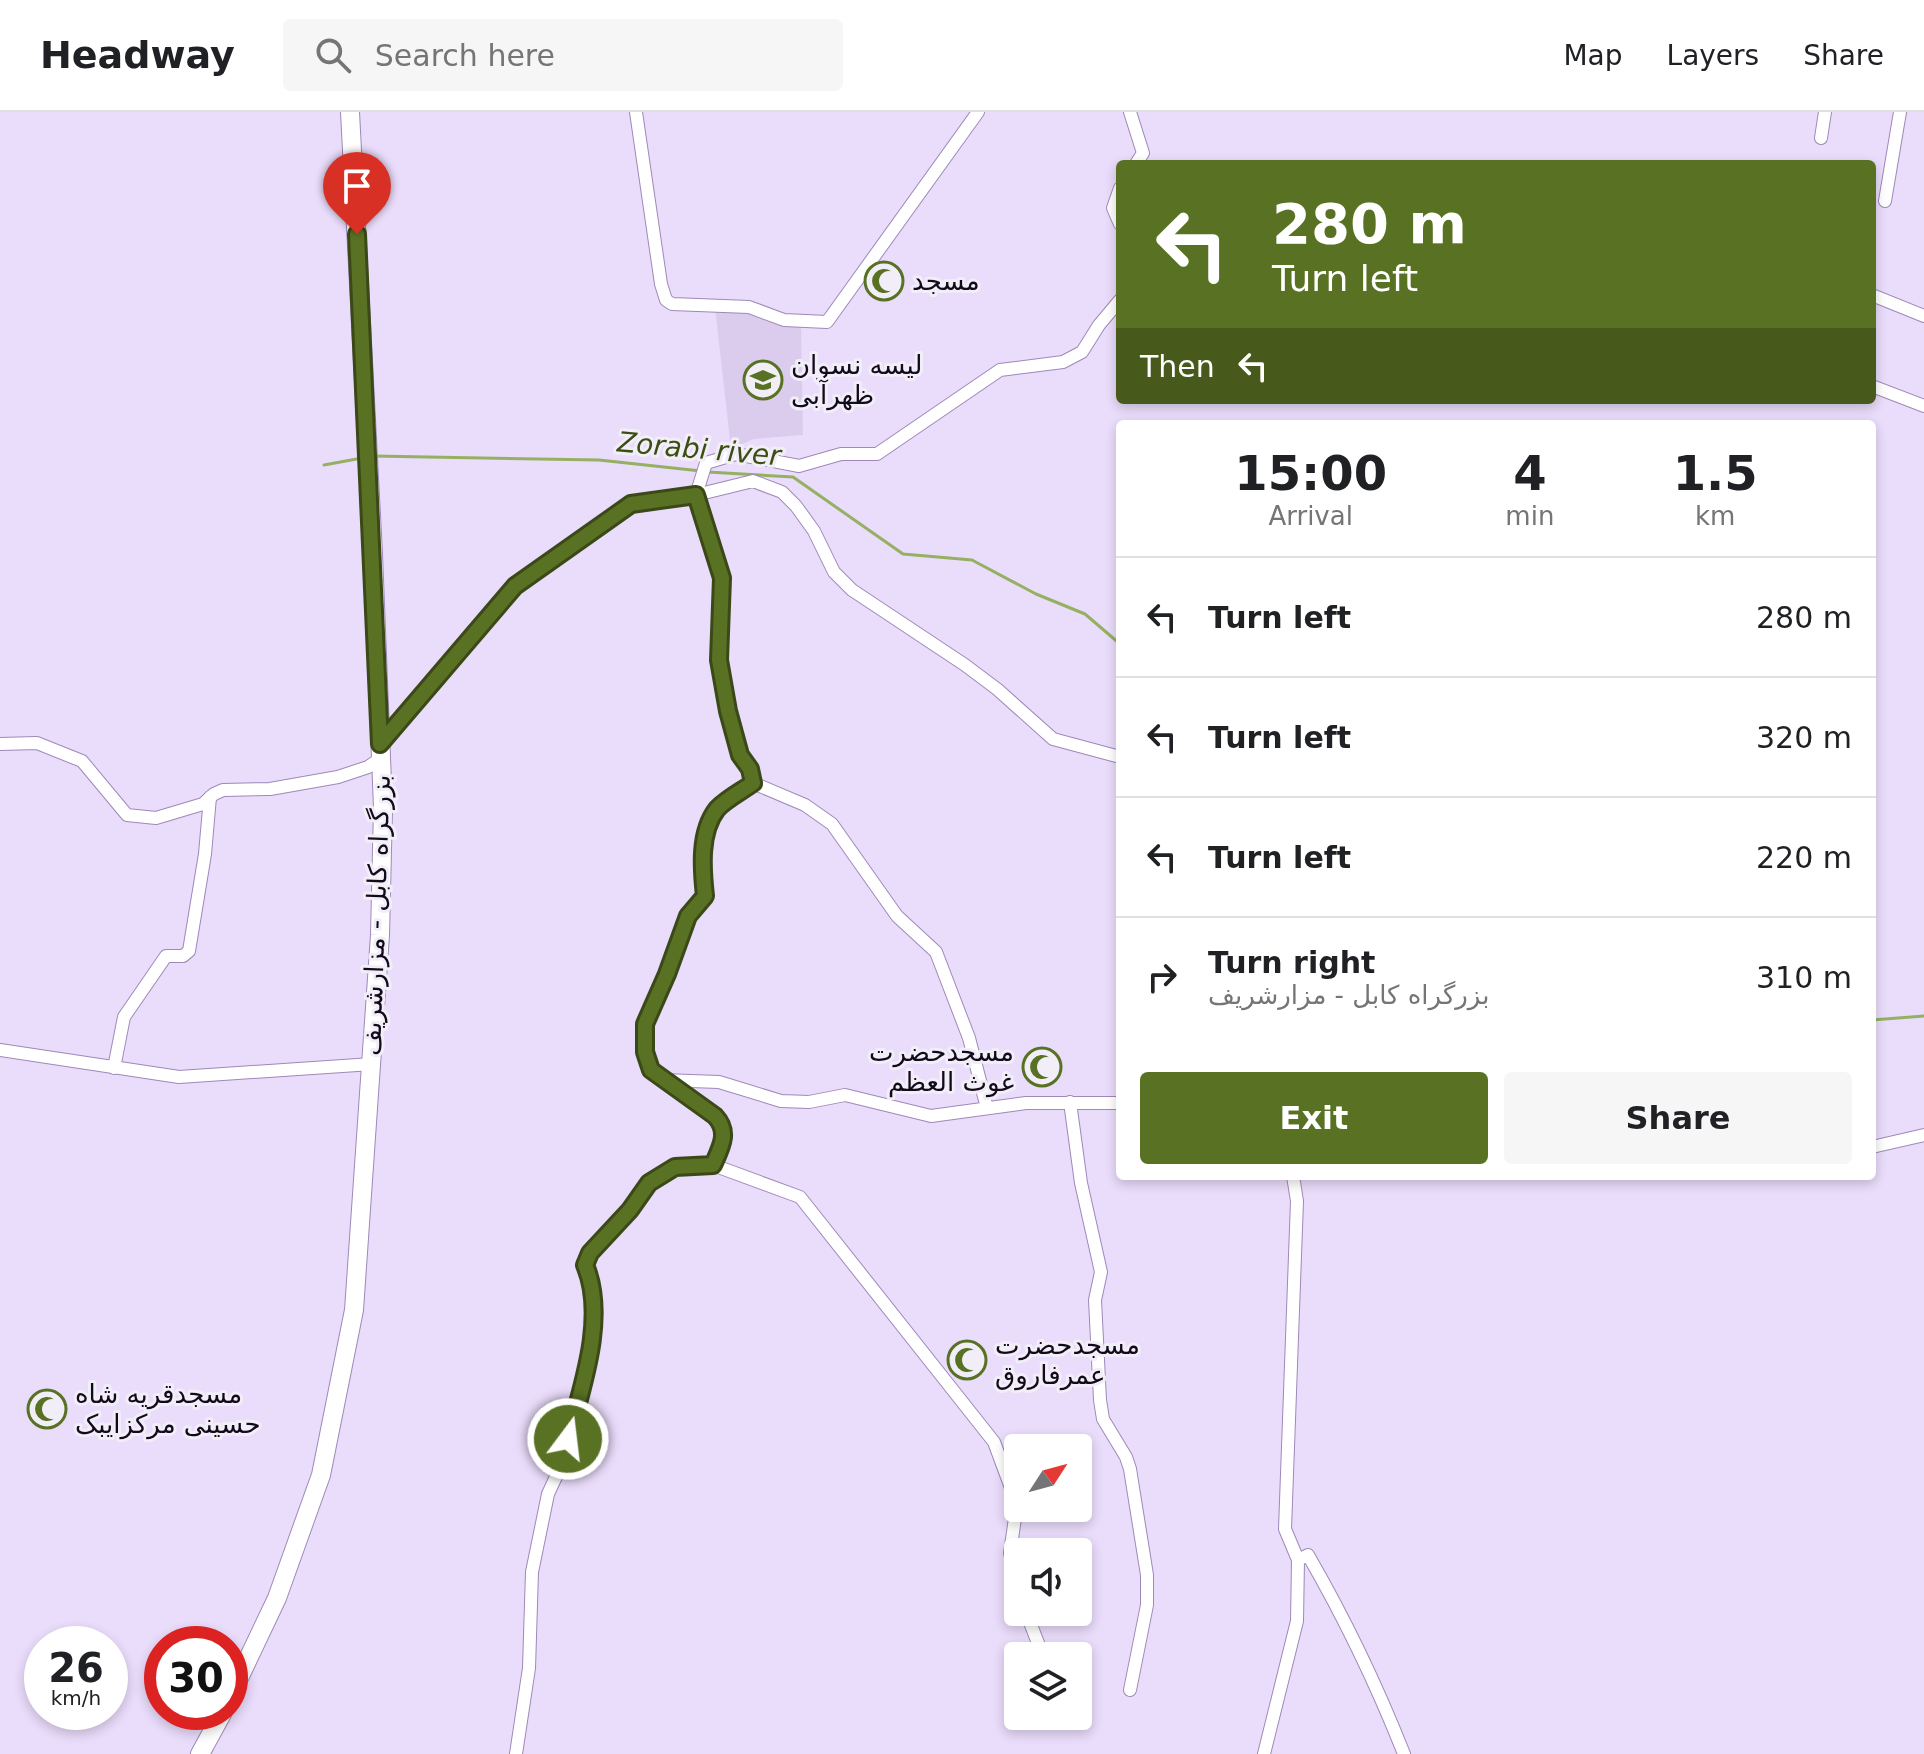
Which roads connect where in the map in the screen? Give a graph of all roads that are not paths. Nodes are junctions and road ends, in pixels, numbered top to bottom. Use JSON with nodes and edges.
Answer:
{"nodes":[{"id":1,"x":350,"y":112,"type":"edge"},
{"id":2,"x":636,"y":112,"type":"edge"},
{"id":3,"x":978,"y":112,"type":"edge"},
{"id":4,"x":1130,"y":112,"type":"edge"},
{"id":5,"x":1825,"y":112,"type":"edge"},
{"id":6,"x":1900,"y":112,"type":"edge"},
{"id":7,"x":1821,"y":138,"type":"dead end"},
{"id":8,"x":1139,"y":160,"type":"edge"},
{"id":9,"x":1885,"y":201,"type":"dead end"},
{"id":10,"x":1876,"y":297,"type":"edge"},
{"id":11,"x":1116,"y":305,"type":"edge"},
{"id":12,"x":1924,"y":316,"type":"edge"},
{"id":13,"x":1876,"y":388,"type":"edge"},
{"id":14,"x":1924,"y":406,"type":"edge"},
{"id":15,"x":696,"y":495,"type":"junction"},
{"id":16,"x":0,"y":744,"type":"edge"},
{"id":17,"x":380,"y":751,"type":"junction"},
{"id":18,"x":1116,"y":756,"type":"edge"},
{"id":19,"x":753,"y":783,"type":"junction"},
{"id":20,"x":210,"y":797,"type":"junction"},
{"id":21,"x":0,"y":1050,"type":"edge"},
{"id":22,"x":372,"y":1064,"type":"junction"},
{"id":23,"x":114,"y":1068,"type":"junction"},
{"id":24,"x":662,"y":1080,"type":"junction"},
{"id":25,"x":1070,"y":1102,"type":"junction"},
{"id":26,"x":1116,"y":1103,"type":"edge"},
{"id":27,"x":987,"y":1108,"type":"junction"},
{"id":28,"x":1924,"y":1135,"type":"edge"},
{"id":29,"x":1876,"y":1146,"type":"edge"},
{"id":30,"x":713,"y":1165,"type":"junction"},
{"id":31,"x":1294,"y":1180,"type":"edge"},
{"id":32,"x":1012,"y":1538,"type":"edge"},
{"id":33,"x":1298,"y":1560,"type":"junction"},
{"id":34,"x":248,"y":1659,"type":"edge"},
{"id":35,"x":1130,"y":1690,"type":"dead end"},
{"id":36,"x":213,"y":1730,"type":"edge"},
{"id":37,"x":200,"y":1754,"type":"edge"},
{"id":38,"x":516,"y":1754,"type":"edge"},
{"id":39,"x":1264,"y":1754,"type":"edge"},
{"id":40,"x":1404,"y":1754,"type":"edge"}],
"edges":[{"from":1,"to":17,"type":"highway","name":"بزرگراه کابل - مزارشریف"},
{"from":2,"to":3,"type":"street"},
{"from":4,"to":8,"type":"street"},
{"from":5,"to":7,"type":"street"},
{"from":6,"to":9,"type":"street"},
{"from":10,"to":12,"type":"street"},
{"from":11,"to":15,"type":"street"},
{"from":13,"to":14,"type":"street"},
{"from":15,"to":17,"type":"street"},
{"from":15,"to":18,"type":"street"},
{"from":15,"to":19,"type":"street"},
{"from":16,"to":20,"type":"street"},
{"from":17,"to":20,"type":"street"},
{"from":17,"to":22,"type":"highway","name":"بزرگراه کابل - مزارشریف"},
{"from":19,"to":24,"type":"street"},
{"from":19,"to":27,"type":"street"},
{"from":20,"to":23,"type":"street"},
{"from":21,"to":23,"type":"street"},
{"from":22,"to":23,"type":"street"},
{"from":22,"to":34,"type":"highway","name":"بزرگراه کابل - مزارشریف"},
{"from":24,"to":27,"type":"street"},
{"from":24,"to":30,"type":"street"},
{"from":25,"to":26,"type":"street"},
{"from":25,"to":27,"type":"street"},
{"from":25,"to":35,"type":"street"},
{"from":28,"to":29,"type":"street"},
{"from":30,"to":32,"type":"street"},
{"from":30,"to":38,"type":"street"},
{"from":31,"to":33,"type":"street"},
{"from":33,"to":39,"type":"street"},
{"from":33,"to":40,"type":"street"},
{"from":36,"to":37,"type":"highway"}]}
